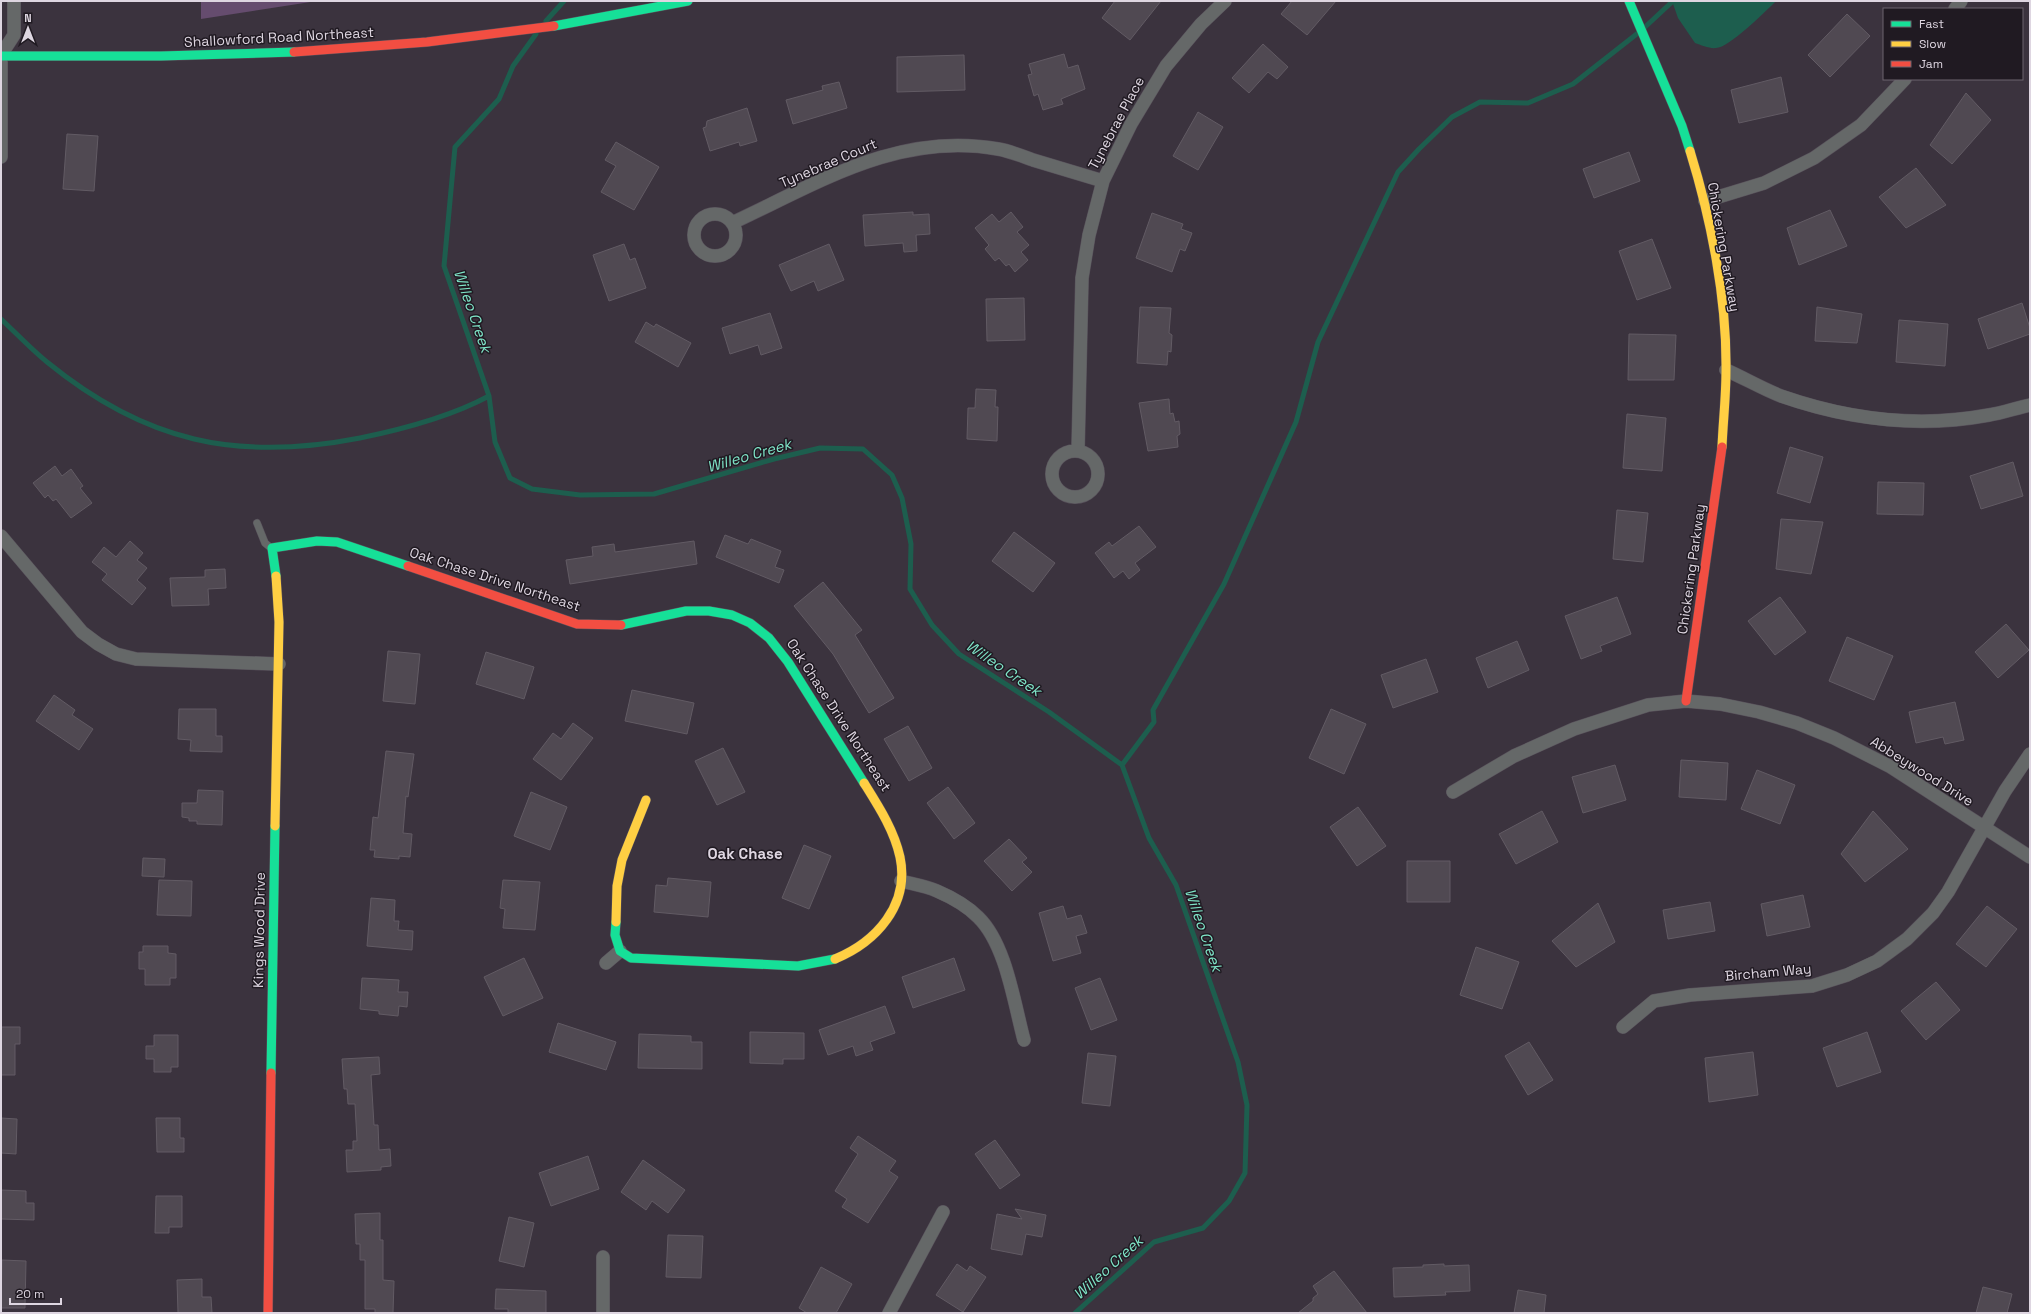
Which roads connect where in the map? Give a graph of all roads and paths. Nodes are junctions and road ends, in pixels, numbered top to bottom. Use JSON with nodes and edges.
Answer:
{"nodes":[{"id":1,"x":14,"y":1,"type":"edge"},
{"id":2,"x":1225,"y":1,"type":"edge"},
{"id":3,"x":1629,"y":1,"type":"edge"},
{"id":4,"x":684,"y":2,"type":"edge"},
{"id":5,"x":1,"y":55,"type":"edge"},
{"id":6,"x":1,"y":62,"type":"edge"},
{"id":7,"x":1904,"y":80,"type":"edge"},
{"id":8,"x":1,"y":157,"type":"edge"},
{"id":9,"x":1103,"y":181,"type":"junction"},
{"id":10,"x":1705,"y":201,"type":"junction"},
{"id":11,"x":732,"y":223,"type":"dead end"},
{"id":12,"x":1726,"y":370,"type":"junction"},
{"id":13,"x":2030,"y":405,"type":"edge"},
{"id":14,"x":1078,"y":451,"type":"dead end"},
{"id":15,"x":257,"y":523,"type":"dead end"},
{"id":16,"x":1,"y":536,"type":"edge"},
{"id":17,"x":272,"y":548,"type":"junction"},
{"id":18,"x":278,"y":664,"type":"junction"},
{"id":19,"x":1686,"y":701,"type":"junction"},
{"id":20,"x":2030,"y":754,"type":"edge"},
{"id":21,"x":1454,"y":792,"type":"dead end"},
{"id":22,"x":646,"y":800,"type":"dead end"},
{"id":23,"x":1983,"y":828,"type":"junction"},
{"id":24,"x":2030,"y":856,"type":"edge"},
{"id":25,"x":901,"y":881,"type":"junction"},
{"id":26,"x":620,"y":951,"type":"junction"},
{"id":27,"x":606,"y":963,"type":"dead end"},
{"id":28,"x":1623,"y":1026,"type":"dead end"},
{"id":29,"x":1024,"y":1040,"type":"dead end"},
{"id":30,"x":943,"y":1212,"type":"dead end"},
{"id":31,"x":603,"y":1257,"type":"dead end"},
{"id":32,"x":268,"y":1313,"type":"edge"},
{"id":33,"x":603,"y":1313,"type":"edge"},
{"id":34,"x":889,"y":1313,"type":"edge"}],
"edges":[{"from":1,"to":5,"type":"street"},
{"from":2,"to":9,"type":"street","name":"Tynebrae Place"},
{"from":3,"to":10,"type":"street","name":"Chickering Parkway"},
{"from":4,"to":5,"type":"street","name":"Shallowford Road Northeast"},
{"from":6,"to":8,"type":"street"},
{"from":7,"to":10,"type":"street"},
{"from":9,"to":11,"type":"street","name":"Tynebrae Court"},
{"from":9,"to":14,"type":"street","name":"Tynebrae Place"},
{"from":10,"to":12,"type":"street","name":"Chickering Parkway"},
{"from":12,"to":13,"type":"street"},
{"from":12,"to":19,"type":"street","name":"Chickering Parkway"},
{"from":15,"to":17,"type":"lane"},
{"from":16,"to":18,"type":"street"},
{"from":17,"to":18,"type":"street","name":"Kings Wood Drive"},
{"from":17,"to":25,"type":"street","name":"Oak Chase Drive Northeast"},
{"from":18,"to":32,"type":"street","name":"Kings Wood Drive"},
{"from":19,"to":21,"type":"street","name":"Abbeywood Drive"},
{"from":19,"to":23,"type":"street","name":"Abbeywood Drive"},
{"from":20,"to":23,"type":"street","name":"Bircham Way"},
{"from":22,"to":26,"type":"street"},
{"from":23,"to":24,"type":"street","name":"Abbeywood Drive"},
{"from":23,"to":28,"type":"street","name":"Bircham Way"},
{"from":25,"to":26,"type":"street","name":"Oak Chase Drive Northeast"},
{"from":25,"to":29,"type":"street"},
{"from":26,"to":27,"type":"street"},
{"from":30,"to":34,"type":"street"},
{"from":31,"to":33,"type":"street"}]}
